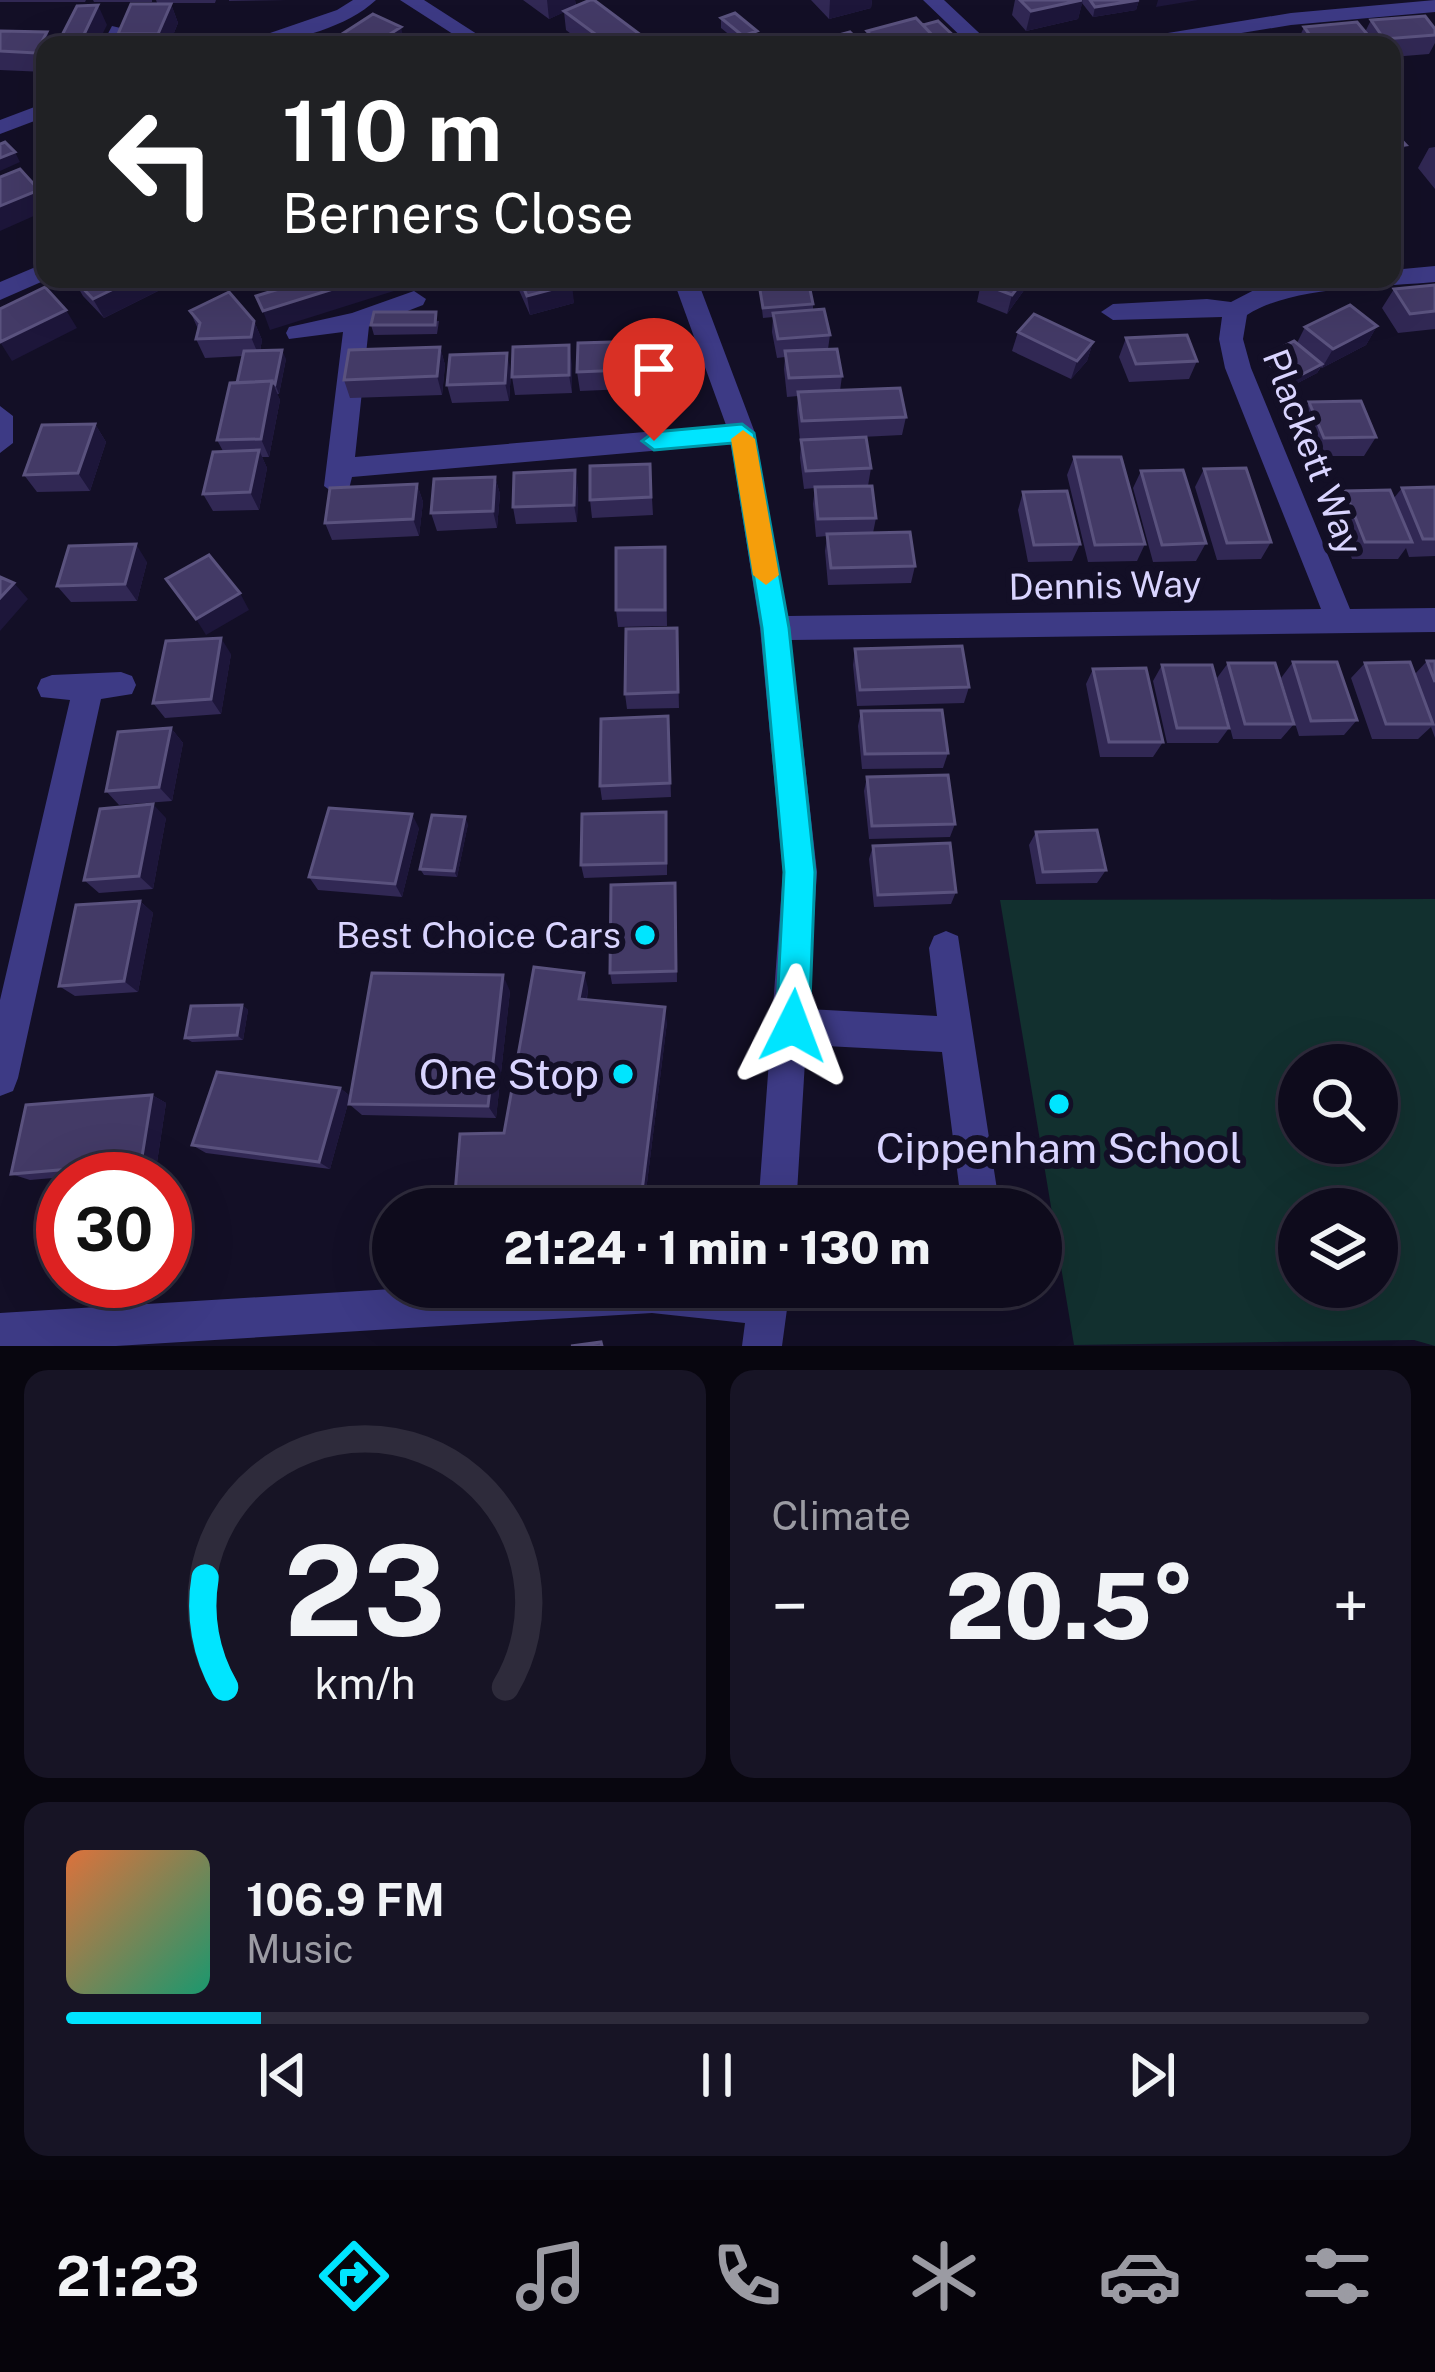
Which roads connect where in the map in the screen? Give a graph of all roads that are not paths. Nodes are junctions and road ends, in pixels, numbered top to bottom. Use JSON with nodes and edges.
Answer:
{"nodes":[{"id":1,"x":366,"y":0,"type":"edge"},
{"id":2,"x":410,"y":0,"type":"edge"},
{"id":3,"x":932,"y":0,"type":"edge"},
{"id":4,"x":1435,"y":6,"type":"edge"},
{"id":5,"x":274,"y":36,"type":"edge"},
{"id":6,"x":469,"y":36,"type":"edge"},
{"id":7,"x":972,"y":36,"type":"edge"},
{"id":8,"x":1189,"y":36,"type":"edge"},
{"id":9,"x":36,"y":107,"type":"edge"},
{"id":10,"x":0,"y":128,"type":"edge"},
{"id":11,"x":1435,"y":274,"type":"edge"},
{"id":12,"x":36,"y":275,"type":"edge"},
{"id":13,"x":1401,"y":277,"type":"edge"},
{"id":14,"x":688,"y":288,"type":"edge"},
{"id":15,"x":1311,"y":288,"type":"edge"},
{"id":16,"x":0,"y":292,"type":"edge"},
{"id":17,"x":414,"y":299,"type":"dead end"},
{"id":18,"x":1235,"y":311,"type":"junction"},
{"id":19,"x":1113,"y":312,"type":"dead end"},
{"id":20,"x":357,"y":321,"type":"junction"},
{"id":21,"x":298,"y":333,"type":"dead end"},
{"id":22,"x":0,"y":416,"type":"edge"},
{"id":23,"x":742,"y":433,"type":"junction"},
{"id":24,"x":0,"y":443,"type":"edge"},
{"id":25,"x":1435,"y":620,"type":"edge"},
{"id":26,"x":1341,"y":622,"type":"junction"},
{"id":27,"x":775,"y":628,"type":"junction"},
{"id":28,"x":52,"y":688,"type":"dead end"},
{"id":29,"x":946,"y":948,"type":"dead end"},
{"id":30,"x":793,"y":1026,"type":"junction"},
{"id":31,"x":956,"y":1035,"type":"junction"},
{"id":32,"x":0,"y":1078,"type":"edge"},
{"id":33,"x":779,"y":1188,"type":"edge"},
{"id":34,"x":978,"y":1188,"type":"edge"},
{"id":35,"x":408,"y":1308,"type":"edge"},
{"id":36,"x":767,"y":1308,"type":"edge"},
{"id":37,"x":0,"y":1333,"type":"edge"},
{"id":38,"x":762,"y":1346,"type":"edge"}],
"edges":[{"from":1,"to":5,"type":"street"},
{"from":2,"to":6,"type":"street"},
{"from":3,"to":7,"type":"street"},
{"from":4,"to":8,"type":"street"},
{"from":9,"to":10,"type":"street"},
{"from":11,"to":13,"type":"street"},
{"from":12,"to":16,"type":"street"},
{"from":14,"to":23,"type":"street"},
{"from":15,"to":18,"type":"street","name":"Plackett Way"},
{"from":17,"to":20,"type":"street"},
{"from":18,"to":19,"type":"street"},
{"from":18,"to":26,"type":"street","name":"Plackett Way"},
{"from":20,"to":21,"type":"street"},
{"from":20,"to":23,"type":"street"},
{"from":22,"to":24,"type":"street"},
{"from":23,"to":27,"type":"street"},
{"from":25,"to":26,"type":"street","name":"Dennis Way"},
{"from":26,"to":27,"type":"street","name":"Dennis Way"},
{"from":27,"to":30,"type":"street"},
{"from":28,"to":32,"type":"street"},
{"from":29,"to":31,"type":"street"},
{"from":30,"to":31,"type":"street"},
{"from":30,"to":33,"type":"street"},
{"from":31,"to":34,"type":"street"},
{"from":35,"to":37,"type":"street"},
{"from":36,"to":38,"type":"street"}]}
